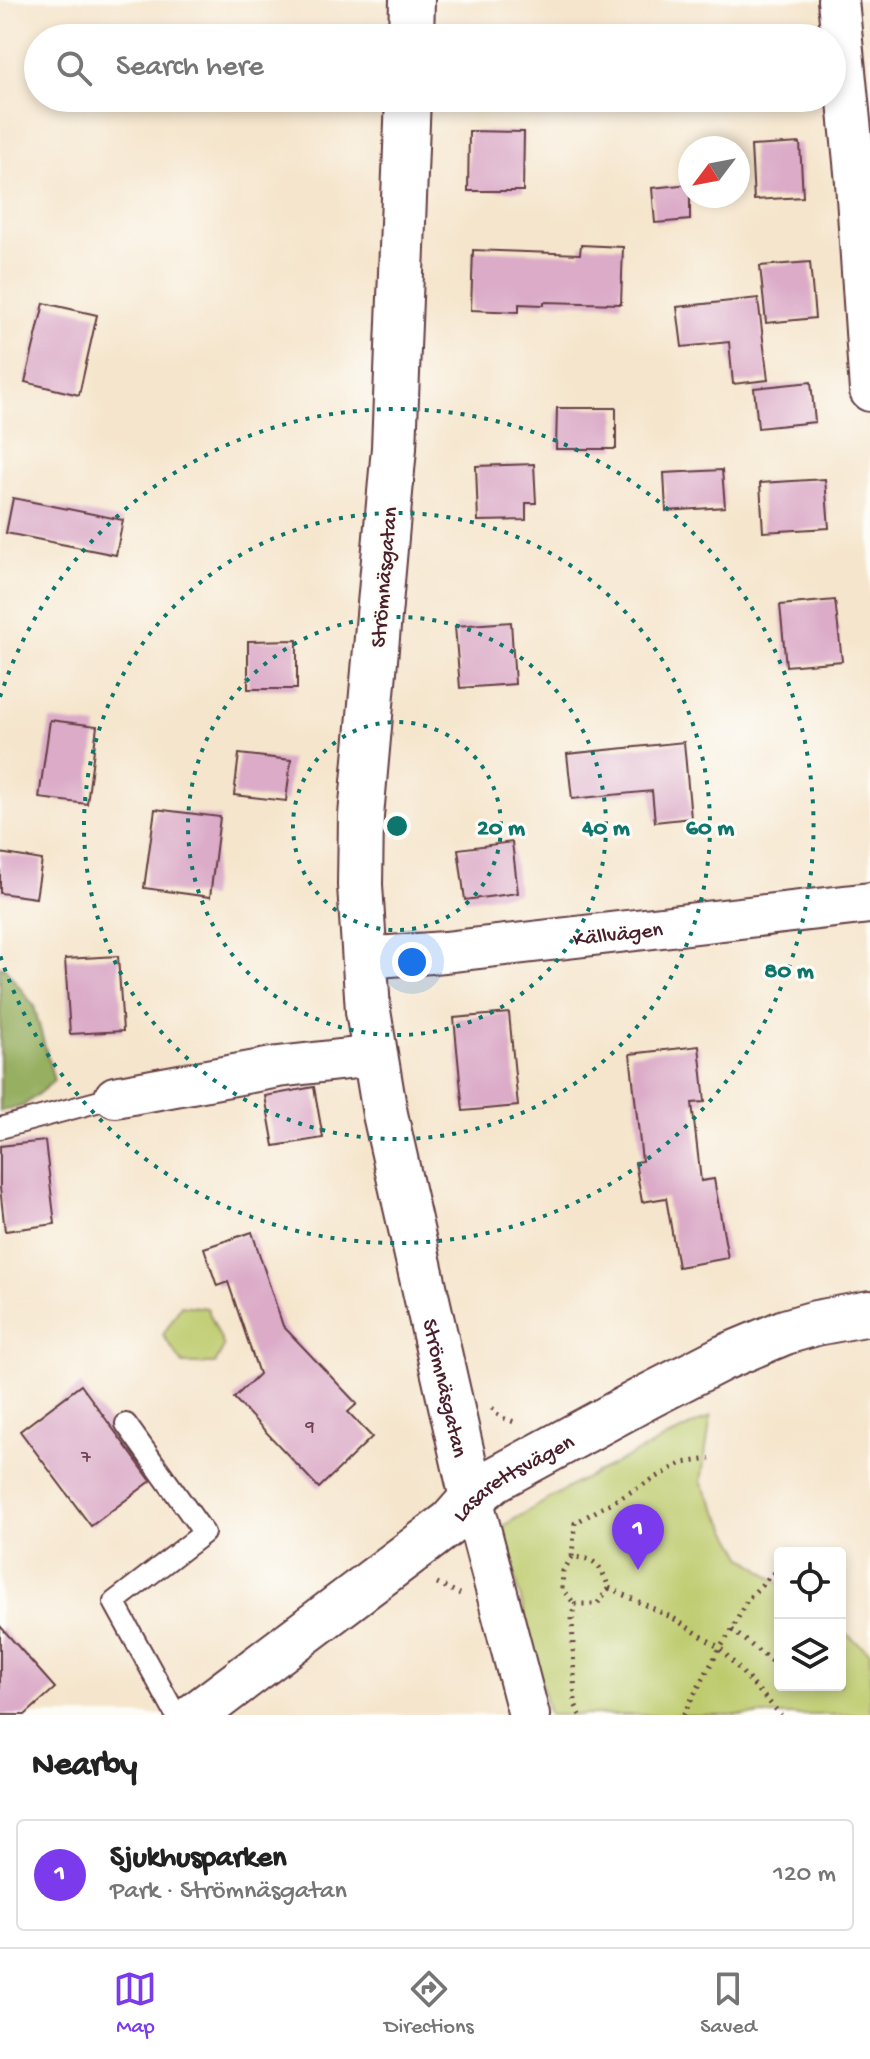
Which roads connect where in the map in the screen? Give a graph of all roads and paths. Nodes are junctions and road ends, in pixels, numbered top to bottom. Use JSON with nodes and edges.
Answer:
{"nodes":[{"id":1,"x":412,"y":0,"type":"edge"},
{"id":2,"x":838,"y":0,"type":"edge"},
{"id":3,"x":411,"y":24,"type":"edge"},
{"id":4,"x":840,"y":24,"type":"edge"},
{"id":5,"x":846,"y":81,"type":"edge"},
{"id":6,"x":407,"y":112,"type":"edge"},
{"id":7,"x":867,"y":295,"type":"edge"},
{"id":8,"x":870,"y":391,"type":"edge"},
{"id":9,"x":870,"y":903,"type":"edge"},
{"id":10,"x":363,"y":958,"type":"junction"},
{"id":11,"x":374,"y":1056,"type":"junction"},
{"id":12,"x":115,"y":1097,"type":"joint"},
{"id":13,"x":0,"y":1128,"type":"edge"},
{"id":14,"x":870,"y":1313,"type":"edge"},
{"id":15,"x":483,"y":1400,"type":"dead end"},
{"id":16,"x":126,"y":1424,"type":"dead end"},
{"id":17,"x":527,"y":1426,"type":"dead end"},
{"id":18,"x":710,"y":1459,"type":"dead end"},
{"id":19,"x":472,"y":1498,"type":"junction"},
{"id":20,"x":410,"y":1552,"type":"junction"},
{"id":21,"x":572,"y":1557,"type":"junction"},
{"id":22,"x":774,"y":1572,"type":"dead end"},
{"id":23,"x":609,"y":1588,"type":"junction"},
{"id":24,"x":463,"y":1595,"type":"dead end"},
{"id":25,"x":575,"y":1604,"type":"junction"},
{"id":26,"x":732,"y":1630,"type":"junction"},
{"id":27,"x":720,"y":1648,"type":"junction"},
{"id":28,"x":774,"y":1663,"type":"edge"},
{"id":29,"x":176,"y":1715,"type":"edge"},
{"id":30,"x":195,"y":1715,"type":"edge"},
{"id":31,"x":529,"y":1715,"type":"edge"},
{"id":32,"x":580,"y":1715,"type":"edge"},
{"id":33,"x":683,"y":1715,"type":"edge"},
{"id":34,"x":781,"y":1715,"type":"edge"}],
"edges":[{"from":1,"to":3,"type":"street"},
{"from":2,"to":4,"type":"street"},
{"from":5,"to":7,"type":"street"},
{"from":6,"to":10,"type":"street","name":"Strömnäsgatan"},
{"from":7,"to":8,"type":"street"},
{"from":9,"to":10,"type":"street","name":"Källvägen"},
{"from":10,"to":11,"type":"street","name":"Strömnäsgatan"},
{"from":11,"to":12,"type":"street"},
{"from":11,"to":19,"type":"street","name":"Strömnäsgatan"},
{"from":12,"to":13,"type":"lane"},
{"from":14,"to":19,"type":"street","name":"Lasarettsvägen"},
{"from":15,"to":17,"type":"path"},
{"from":16,"to":29,"type":"lane"},
{"from":18,"to":21,"type":"path"},
{"from":19,"to":20,"type":"street","name":"Lasarettsvägen"},
{"from":19,"to":31,"type":"street","name":"Strömnäsgatan"},
{"from":20,"to":24,"type":"path"},
{"from":20,"to":30,"type":"street","name":"Lasarettsvägen"},
{"from":21,"to":23,"type":"path"},
{"from":21,"to":25,"type":"path"},
{"from":22,"to":26,"type":"path"},
{"from":23,"to":25,"type":"path"},
{"from":23,"to":27,"type":"path"},
{"from":25,"to":32,"type":"path"},
{"from":26,"to":27,"type":"path"},
{"from":26,"to":28,"type":"path"},
{"from":27,"to":33,"type":"path"},
{"from":27,"to":34,"type":"path"}]}
